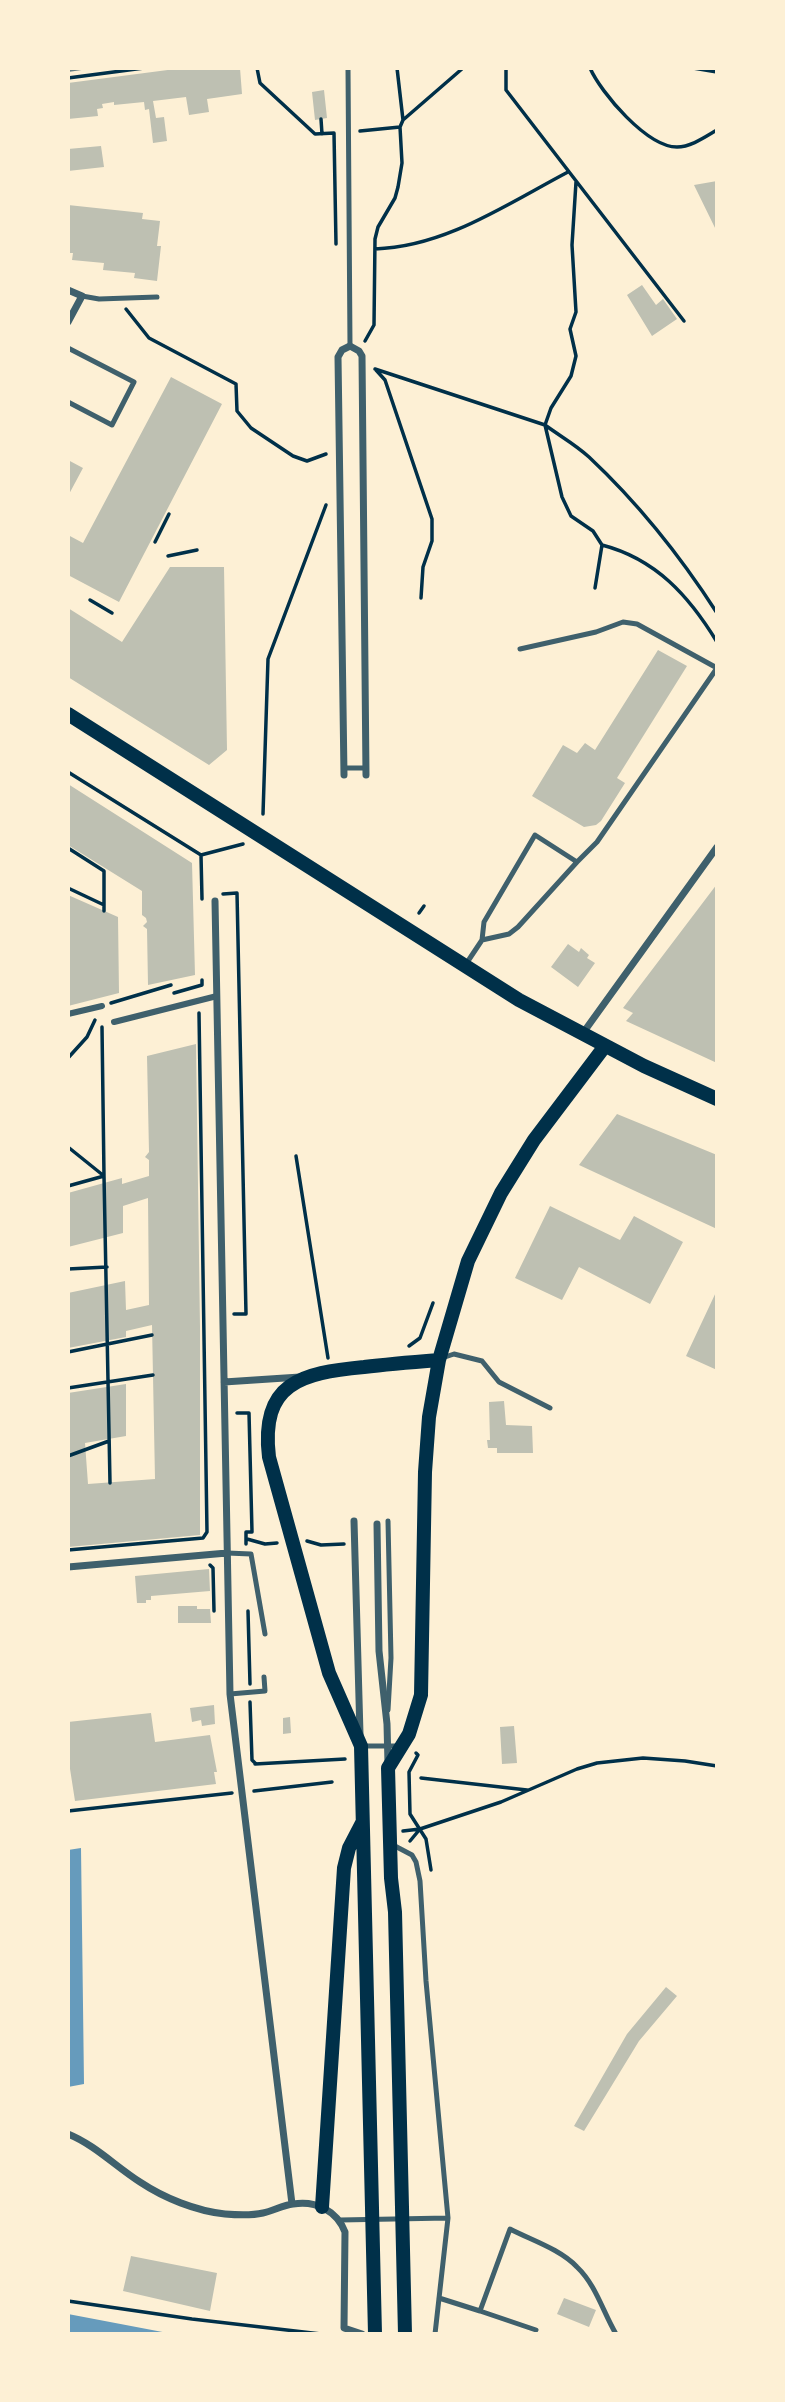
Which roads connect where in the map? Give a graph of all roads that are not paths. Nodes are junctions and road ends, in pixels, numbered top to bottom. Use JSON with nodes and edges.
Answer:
{"nodes":[{"id":1,"x":348,"y":68,"type":"edge"},
{"id":2,"x":68,"y":290,"type":"edge"},
{"id":3,"x":82,"y":296,"type":"junction"},
{"id":4,"x":157,"y":297,"type":"dead end"},
{"id":5,"x":68,"y":322,"type":"edge"},
{"id":6,"x":350,"y":346,"type":"junction"},
{"id":7,"x":68,"y":348,"type":"edge"},
{"id":8,"x":68,"y":402,"type":"edge"},
{"id":9,"x":520,"y":649,"type":"dead end"},
{"id":10,"x":717,"y":668,"type":"edge"},
{"id":11,"x":68,"y":714,"type":"edge"},
{"id":12,"x":344,"y":771,"type":"joint"},
{"id":13,"x":366,"y":771,"type":"joint"},
{"id":14,"x":717,"y":847,"type":"edge"},
{"id":15,"x":577,"y":862,"type":"junction"},
{"id":16,"x":215,"y":901,"type":"dead end"},
{"id":17,"x":482,"y":940,"type":"junction"},
{"id":18,"x":464,"y":967,"type":"junction"},
{"id":19,"x":217,"y":996,"type":"junction"},
{"id":20,"x":102,"y":1006,"type":"road end"},
{"id":21,"x":68,"y":1014,"type":"edge"},
{"id":22,"x":114,"y":1022,"type":"dead end"},
{"id":23,"x":583,"y":1034,"type":"junction"},
{"id":24,"x":605,"y":1046,"type":"junction"},
{"id":25,"x":717,"y":1099,"type":"edge"},
{"id":26,"x":439,"y":1360,"type":"junction"},
{"id":27,"x":309,"y":1377,"type":"junction"},
{"id":28,"x":224,"y":1382,"type":"junction"},
{"id":29,"x":550,"y":1408,"type":"dead end"},
{"id":30,"x":354,"y":1521,"type":"dead end"},
{"id":31,"x":388,"y":1521,"type":"dead end"},
{"id":32,"x":377,"y":1524,"type":"dead end"},
{"id":33,"x":228,"y":1553,"type":"junction"},
{"id":34,"x":68,"y":1567,"type":"edge"},
{"id":35,"x":265,"y":1634,"type":"dead end"},
{"id":36,"x":264,"y":1677,"type":"dead end"},
{"id":37,"x":230,"y":1694,"type":"junction"},
{"id":38,"x":387,"y":1724,"type":"junction"},
{"id":39,"x":400,"y":1742,"type":"junction"},
{"id":40,"x":361,"y":1746,"type":"junction"},
{"id":41,"x":362,"y":1822,"type":"junction"},
{"id":42,"x":390,"y":1845,"type":"junction"},
{"id":43,"x":68,"y":2134,"type":"edge"},
{"id":44,"x":292,"y":2204,"type":"junction"},
{"id":45,"x":322,"y":2207,"type":"junction"},
{"id":46,"x":448,"y":2218,"type":"junction"},
{"id":47,"x":340,"y":2220,"type":"junction"},
{"id":48,"x":439,"y":2298,"type":"junction"},
{"id":49,"x":480,"y":2311,"type":"junction"},
{"id":50,"x":536,"y":2330,"type":"dead end"},
{"id":51,"x":362,"y":2334,"type":"edge"},
{"id":52,"x":375,"y":2334,"type":"edge"},
{"id":53,"x":405,"y":2334,"type":"edge"},
{"id":54,"x":435,"y":2334,"type":"edge"},
{"id":55,"x":616,"y":2334,"type":"edge"}],
"edges":[{"from":1,"to":6,"type":"lane"},
{"from":2,"to":3,"type":"street"},
{"from":3,"to":4,"type":"lane"},
{"from":3,"to":5,"type":"street"},
{"from":6,"to":12,"type":"street"},
{"from":6,"to":13,"type":"street"},
{"from":7,"to":8,"type":"lane"},
{"from":9,"to":10,"type":"lane"},
{"from":10,"to":15,"type":"lane"},
{"from":11,"to":18,"type":"main road"},
{"from":12,"to":13,"type":"lane"},
{"from":14,"to":23,"type":"street"},
{"from":15,"to":17,"type":"lane"},
{"from":15,"to":17,"type":"lane"},
{"from":16,"to":19,"type":"street"},
{"from":17,"to":18,"type":"lane"},
{"from":18,"to":23,"type":"main road"},
{"from":19,"to":22,"type":"street"},
{"from":19,"to":28,"type":"street"},
{"from":20,"to":21,"type":"street"},
{"from":23,"to":24,"type":"main road"},
{"from":24,"to":25,"type":"main road"},
{"from":24,"to":26,"type":"main road"},
{"from":26,"to":27,"type":"main road"},
{"from":26,"to":29,"type":"lane"},
{"from":26,"to":39,"type":"main road"},
{"from":27,"to":28,"type":"street"},
{"from":27,"to":40,"type":"main road"},
{"from":28,"to":33,"type":"street"},
{"from":30,"to":40,"type":"street"},
{"from":31,"to":38,"type":"lane"},
{"from":32,"to":38,"type":"street"},
{"from":33,"to":34,"type":"street"},
{"from":33,"to":35,"type":"lane"},
{"from":33,"to":37,"type":"street"},
{"from":36,"to":37,"type":"lane"},
{"from":37,"to":44,"type":"street"},
{"from":38,"to":39,"type":"street"},
{"from":39,"to":40,"type":"lane"},
{"from":39,"to":42,"type":"main road"},
{"from":40,"to":41,"type":"main road"},
{"from":41,"to":45,"type":"main road"},
{"from":41,"to":52,"type":"main road"},
{"from":42,"to":46,"type":"lane"},
{"from":42,"to":53,"type":"main road"},
{"from":43,"to":44,"type":"street"},
{"from":44,"to":45,"type":"street"},
{"from":45,"to":47,"type":"street"},
{"from":46,"to":47,"type":"lane"},
{"from":46,"to":48,"type":"lane"},
{"from":47,"to":51,"type":"street"},
{"from":48,"to":49,"type":"lane"},
{"from":48,"to":54,"type":"lane"},
{"from":49,"to":50,"type":"lane"},
{"from":49,"to":55,"type":"lane"}]}
